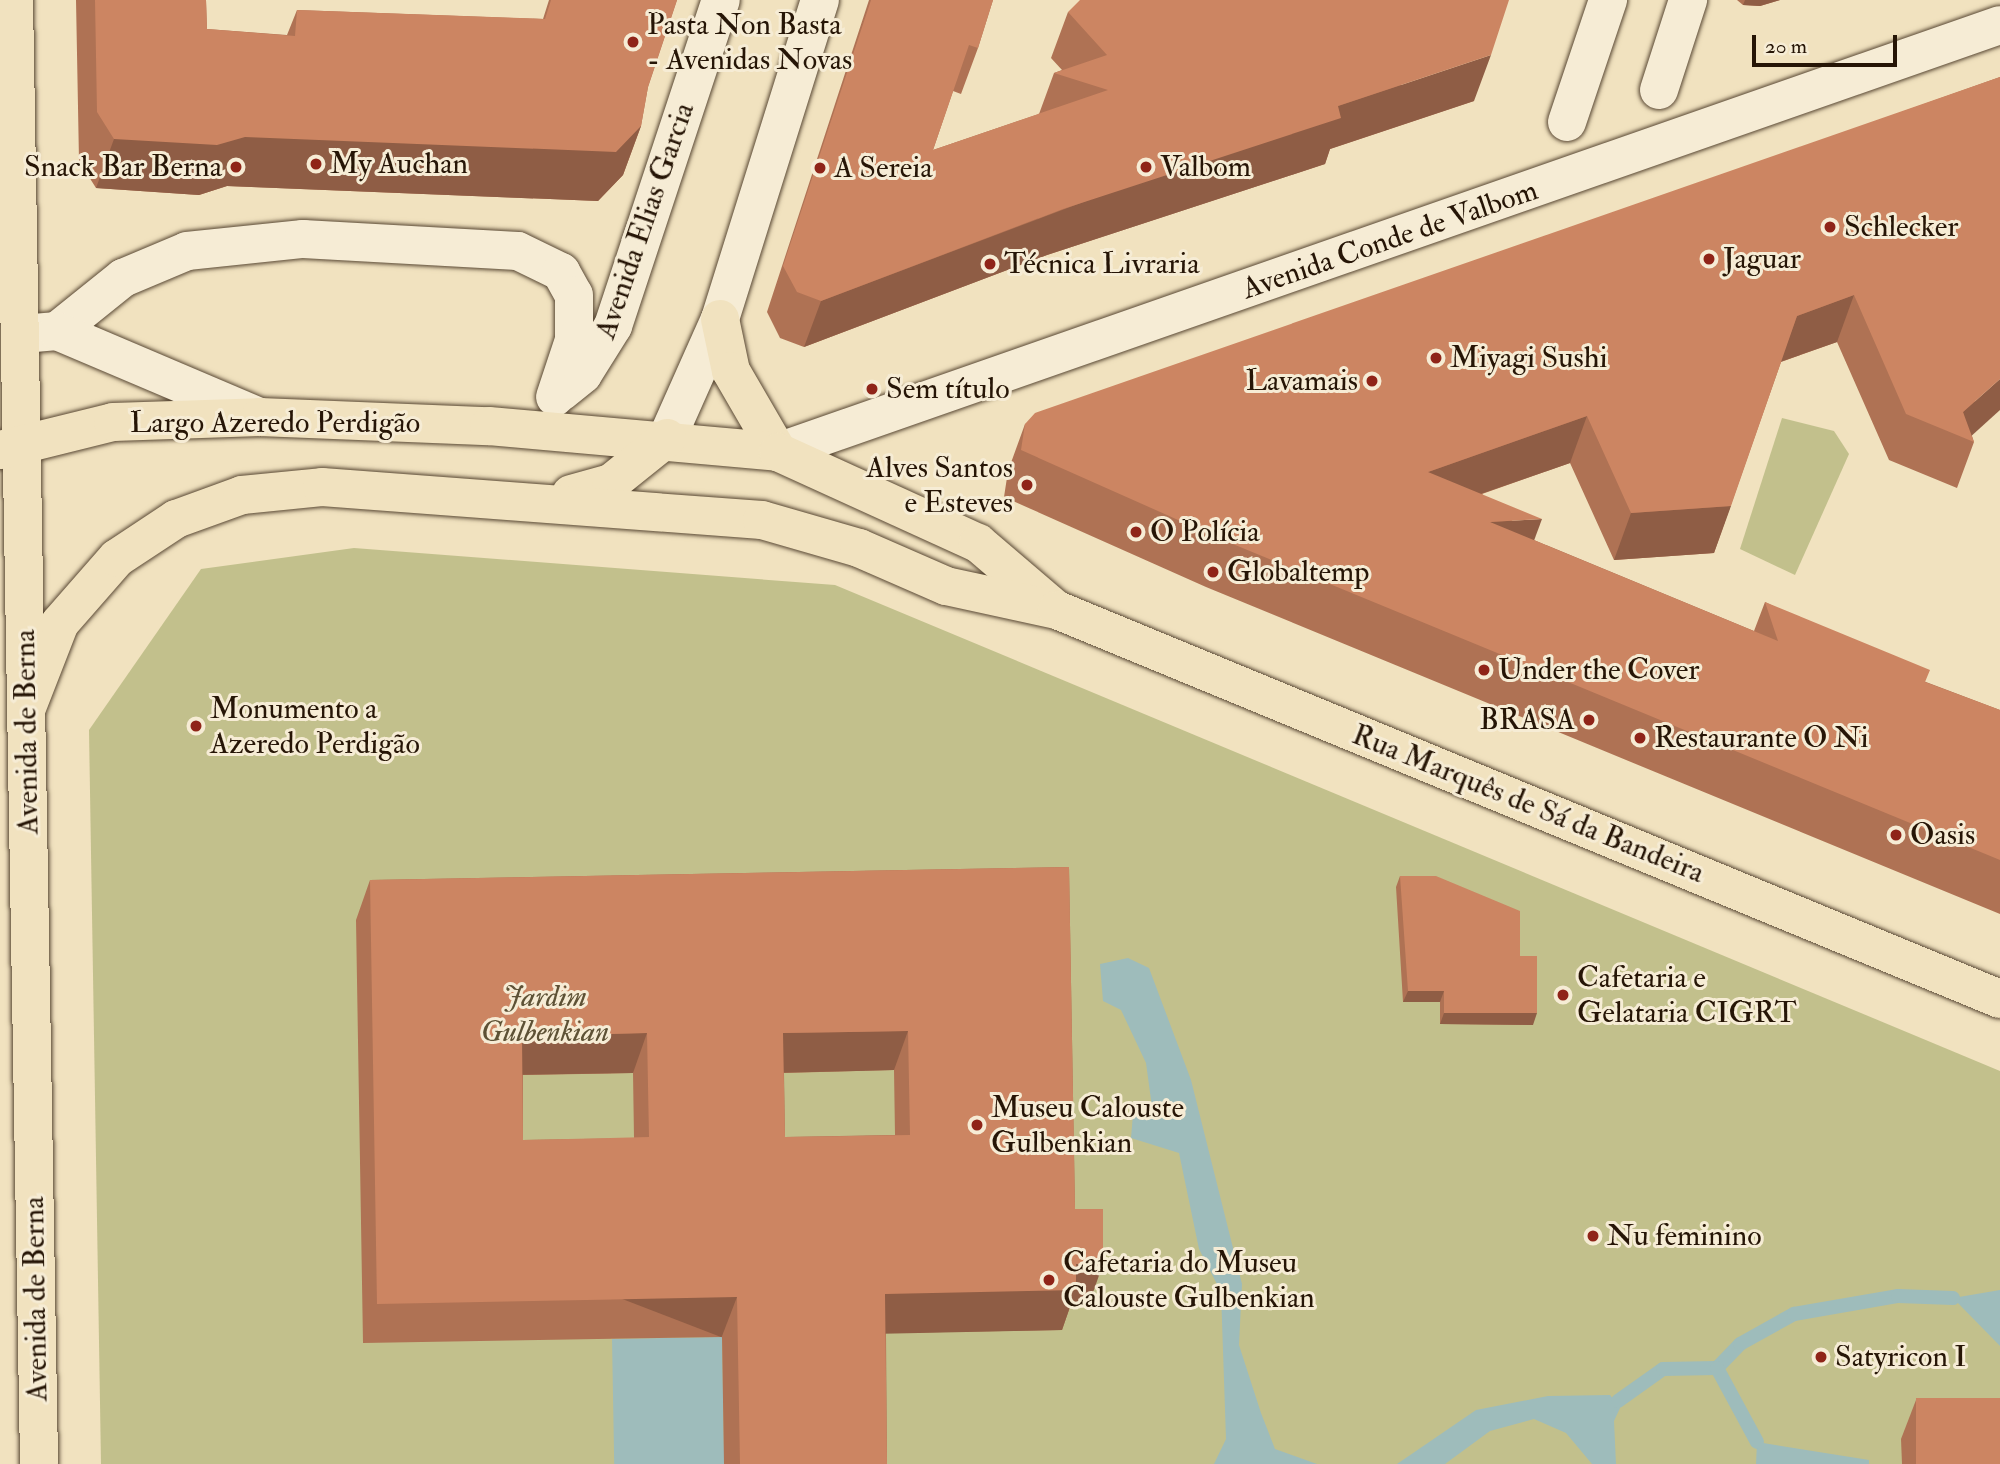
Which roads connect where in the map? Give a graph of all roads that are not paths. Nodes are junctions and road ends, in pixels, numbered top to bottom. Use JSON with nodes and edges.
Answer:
{"nodes":[{"id":1,"x":14,"y":0,"type":"edge"},
{"id":2,"x":720,"y":0,"type":"edge"},
{"id":3,"x":820,"y":0,"type":"edge"},
{"id":4,"x":1608,"y":0,"type":"edge"},
{"id":5,"x":1688,"y":0,"type":"edge"},
{"id":6,"x":2000,"y":25,"type":"edge"},
{"id":7,"x":1659,"y":90,"type":"dead end"},
{"id":8,"x":1567,"y":122,"type":"dead end"},
{"id":9,"x":720,"y":319,"type":"junction"},
{"id":10,"x":57,"y":331,"type":"junction"},
{"id":11,"x":20,"y":334,"type":"junction"},
{"id":12,"x":555,"y":397,"type":"junction"},
{"id":13,"x":260,"y":417,"type":"junction"},
{"id":14,"x":489,"y":426,"type":"junction"},
{"id":15,"x":667,"y":438,"type":"junction"},
{"id":16,"x":11,"y":447,"type":"edge"},
{"id":17,"x":778,"y":452,"type":"junction"},
{"id":18,"x":552,"y":500,"type":"junction"},
{"id":19,"x":1057,"y":610,"type":"junction"},
{"id":20,"x":26,"y":710,"type":"junction"},
{"id":21,"x":2000,"y":999,"type":"edge"},
{"id":22,"x":39,"y":1464,"type":"edge"}],
"edges":[{"from":1,"to":11,"type":"main road","name":"Avenida de Berna"},
{"from":2,"to":12,"type":"street","name":"Avenida Elias Garcia"},
{"from":3,"to":9,"type":"street"},
{"from":4,"to":8,"type":"street"},
{"from":5,"to":7,"type":"street"},
{"from":6,"to":17,"type":"street","name":"Avenida Conde de Valbom"},
{"from":9,"to":15,"type":"street"},
{"from":9,"to":17,"type":"main road"},
{"from":10,"to":11,"type":"street"},
{"from":10,"to":12,"type":"street"},
{"from":10,"to":13,"type":"street"},
{"from":11,"to":16,"type":"main road","name":"Avenida de Berna"},
{"from":12,"to":14,"type":"street","name":"Avenida Elias Garcia"},
{"from":13,"to":14,"type":"main road","name":"Largo Azeredo Perdigão"},
{"from":13,"to":16,"type":"main road","name":"Largo Azeredo Perdigão"},
{"from":14,"to":15,"type":"main road","name":"Rua Marquês de Sá da Bandeira"},
{"from":15,"to":17,"type":"main road","name":"Rua Marquês de Sá da Bandeira"},
{"from":15,"to":18,"type":"main road"},
{"from":16,"to":20,"type":"main road","name":"Avenida de Berna"},
{"from":17,"to":19,"type":"main road","name":"Rua Marquês de Sá da Bandeira"},
{"from":18,"to":19,"type":"main road","name":"Rua Marquês de Sá da Bandeira"},
{"from":18,"to":20,"type":"main road"},
{"from":19,"to":21,"type":"main road","name":"Rua Marquês de Sá da Bandeira"},
{"from":20,"to":22,"type":"main road","name":"Avenida de Berna"}]}
